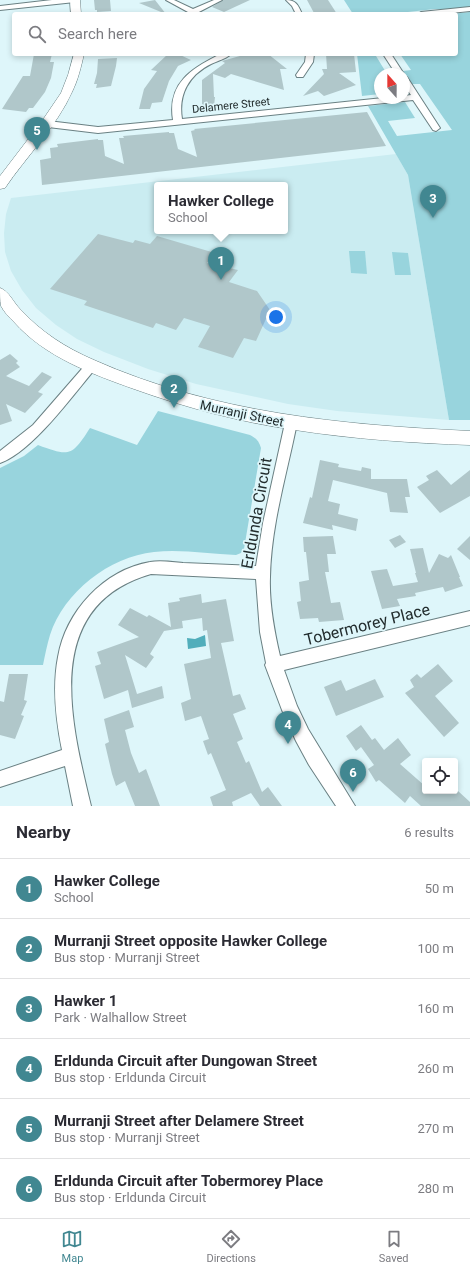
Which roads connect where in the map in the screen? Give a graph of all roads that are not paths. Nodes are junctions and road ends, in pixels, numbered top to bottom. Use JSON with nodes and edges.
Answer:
{"nodes":[{"id":1,"x":75,"y":0,"type":"edge"},
{"id":2,"x":169,"y":0,"type":"edge"},
{"id":3,"x":219,"y":0,"type":"edge"},
{"id":4,"x":289,"y":0,"type":"edge"},
{"id":5,"x":0,"y":8,"type":"edge"},
{"id":6,"x":470,"y":10,"type":"edge"},
{"id":7,"x":76,"y":12,"type":"edge"},
{"id":8,"x":189,"y":12,"type":"edge"},
{"id":9,"x":193,"y":12,"type":"edge"},
{"id":10,"x":299,"y":12,"type":"edge"},
{"id":11,"x":446,"y":12,"type":"edge"},
{"id":12,"x":79,"y":56,"type":"edge"},
{"id":13,"x":223,"y":56,"type":"edge"},
{"id":14,"x":310,"y":56,"type":"edge"},
{"id":15,"x":388,"y":56,"type":"edge"},
{"id":16,"x":396,"y":68,"type":"edge"},
{"id":17,"x":300,"y":75,"type":"dead end"},
{"id":18,"x":410,"y":88,"type":"edge"},
{"id":19,"x":416,"y":97,"type":"junction"},
{"id":20,"x":178,"y":122,"type":"junction"},
{"id":21,"x":48,"y":124,"type":"junction"},
{"id":22,"x":436,"y":128,"type":"dead end"},
{"id":23,"x":0,"y":185,"type":"edge"},
{"id":24,"x":0,"y":293,"type":"edge"},
{"id":25,"x":91,"y":366,"type":"junction"},
{"id":26,"x":291,"y":423,"type":"junction"},
{"id":27,"x":470,"y":438,"type":"edge"},
{"id":28,"x":0,"y":458,"type":"edge"},
{"id":29,"x":263,"y":574,"type":"junction"},
{"id":30,"x":470,"y":618,"type":"edge"},
{"id":31,"x":273,"y":665,"type":"junction"},
{"id":32,"x":70,"y":756,"type":"junction"},
{"id":33,"x":0,"y":779,"type":"edge"},
{"id":34,"x":82,"y":806,"type":"edge"},
{"id":35,"x":346,"y":806,"type":"edge"}],
"edges":[{"from":1,"to":5,"type":"street"},
{"from":1,"to":7,"type":"street"},
{"from":2,"to":8,"type":"street"},
{"from":3,"to":9,"type":"street"},
{"from":4,"to":10,"type":"street"},
{"from":6,"to":11,"type":"street"},
{"from":12,"to":21,"type":"street"},
{"from":13,"to":20,"type":"street"},
{"from":14,"to":17,"type":"street"},
{"from":15,"to":16,"type":"street"},
{"from":18,"to":19,"type":"street"},
{"from":19,"to":20,"type":"street","name":"Delamere Street"},
{"from":19,"to":22,"type":"street"},
{"from":20,"to":21,"type":"street","name":"Delamere Street"},
{"from":21,"to":23,"type":"street"},
{"from":24,"to":25,"type":"street","name":"Murranji Street"},
{"from":25,"to":26,"type":"street","name":"Murranji Street"},
{"from":25,"to":28,"type":"street"},
{"from":26,"to":27,"type":"street","name":"Murranji Street"},
{"from":26,"to":29,"type":"street","name":"Erldunda Circuit"},
{"from":29,"to":31,"type":"street","name":"Erldunda Circuit"},
{"from":29,"to":32,"type":"street"},
{"from":30,"to":31,"type":"street","name":"Tobermorey Place"},
{"from":31,"to":35,"type":"street","name":"Erldunda Circuit"},
{"from":32,"to":33,"type":"street"},
{"from":32,"to":34,"type":"street"}]}
